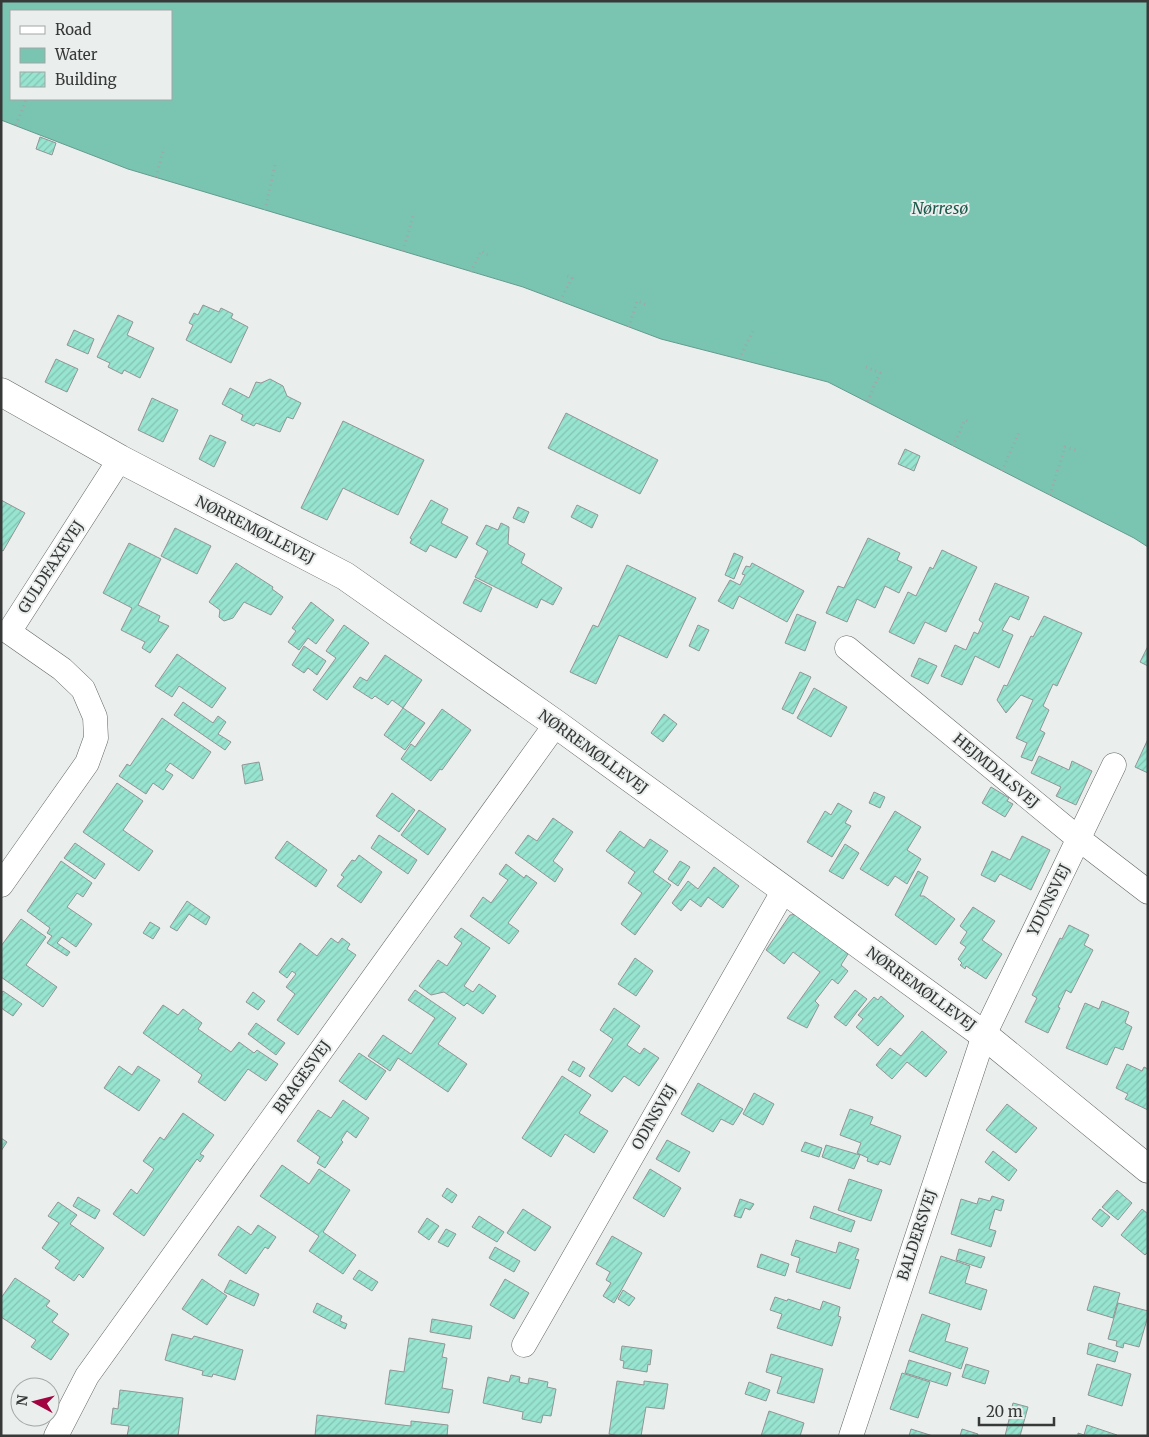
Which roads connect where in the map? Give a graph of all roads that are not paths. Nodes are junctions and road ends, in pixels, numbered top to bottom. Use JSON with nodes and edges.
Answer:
{"nodes":[{"id":1,"x":1,"y":392,"type":"edge"},
{"id":2,"x":120,"y":460,"type":"junction"},
{"id":3,"x":5,"y":630,"type":"edge"},
{"id":4,"x":847,"y":648,"type":"dead end"},
{"id":5,"x":556,"y":724,"type":"junction"},
{"id":6,"x":1114,"y":765,"type":"dead end"},
{"id":7,"x":1078,"y":839,"type":"junction"},
{"id":8,"x":1,"y":885,"type":"edge"},
{"id":9,"x":784,"y":890,"type":"junction"},
{"id":10,"x":1148,"y":892,"type":"edge"},
{"id":11,"x":984,"y":1035,"type":"junction"},
{"id":12,"x":1148,"y":1169,"type":"edge"},
{"id":13,"x":524,"y":1345,"type":"dead end"},
{"id":14,"x":56,"y":1436,"type":"edge"},
{"id":15,"x":850,"y":1436,"type":"edge"}],
"edges":[{"from":1,"to":2,"type":"street","name":"NØRREMØLLEVEJ"},
{"from":2,"to":3,"type":"street","name":"GULDFAXEVEJ"},
{"from":2,"to":5,"type":"street","name":"NØRREMØLLEVEJ"},
{"from":3,"to":8,"type":"street","name":"GULDFAXEVEJ"},
{"from":4,"to":7,"type":"street","name":"HEJMDALSVEJ"},
{"from":5,"to":9,"type":"street","name":"NØRREMØLLEVEJ"},
{"from":5,"to":14,"type":"street","name":"BRAGESVEJ"},
{"from":6,"to":7,"type":"street","name":"YDUNSVEJ"},
{"from":7,"to":10,"type":"street","name":"HEJMDALSVEJ"},
{"from":7,"to":11,"type":"street","name":"YDUNSVEJ"},
{"from":9,"to":11,"type":"street","name":"NØRREMØLLEVEJ"},
{"from":9,"to":13,"type":"street","name":"ODINSVEJ"},
{"from":11,"to":12,"type":"street","name":"NØRREMØLLEVEJ"},
{"from":11,"to":15,"type":"street","name":"BALDERSVEJ"}]}
